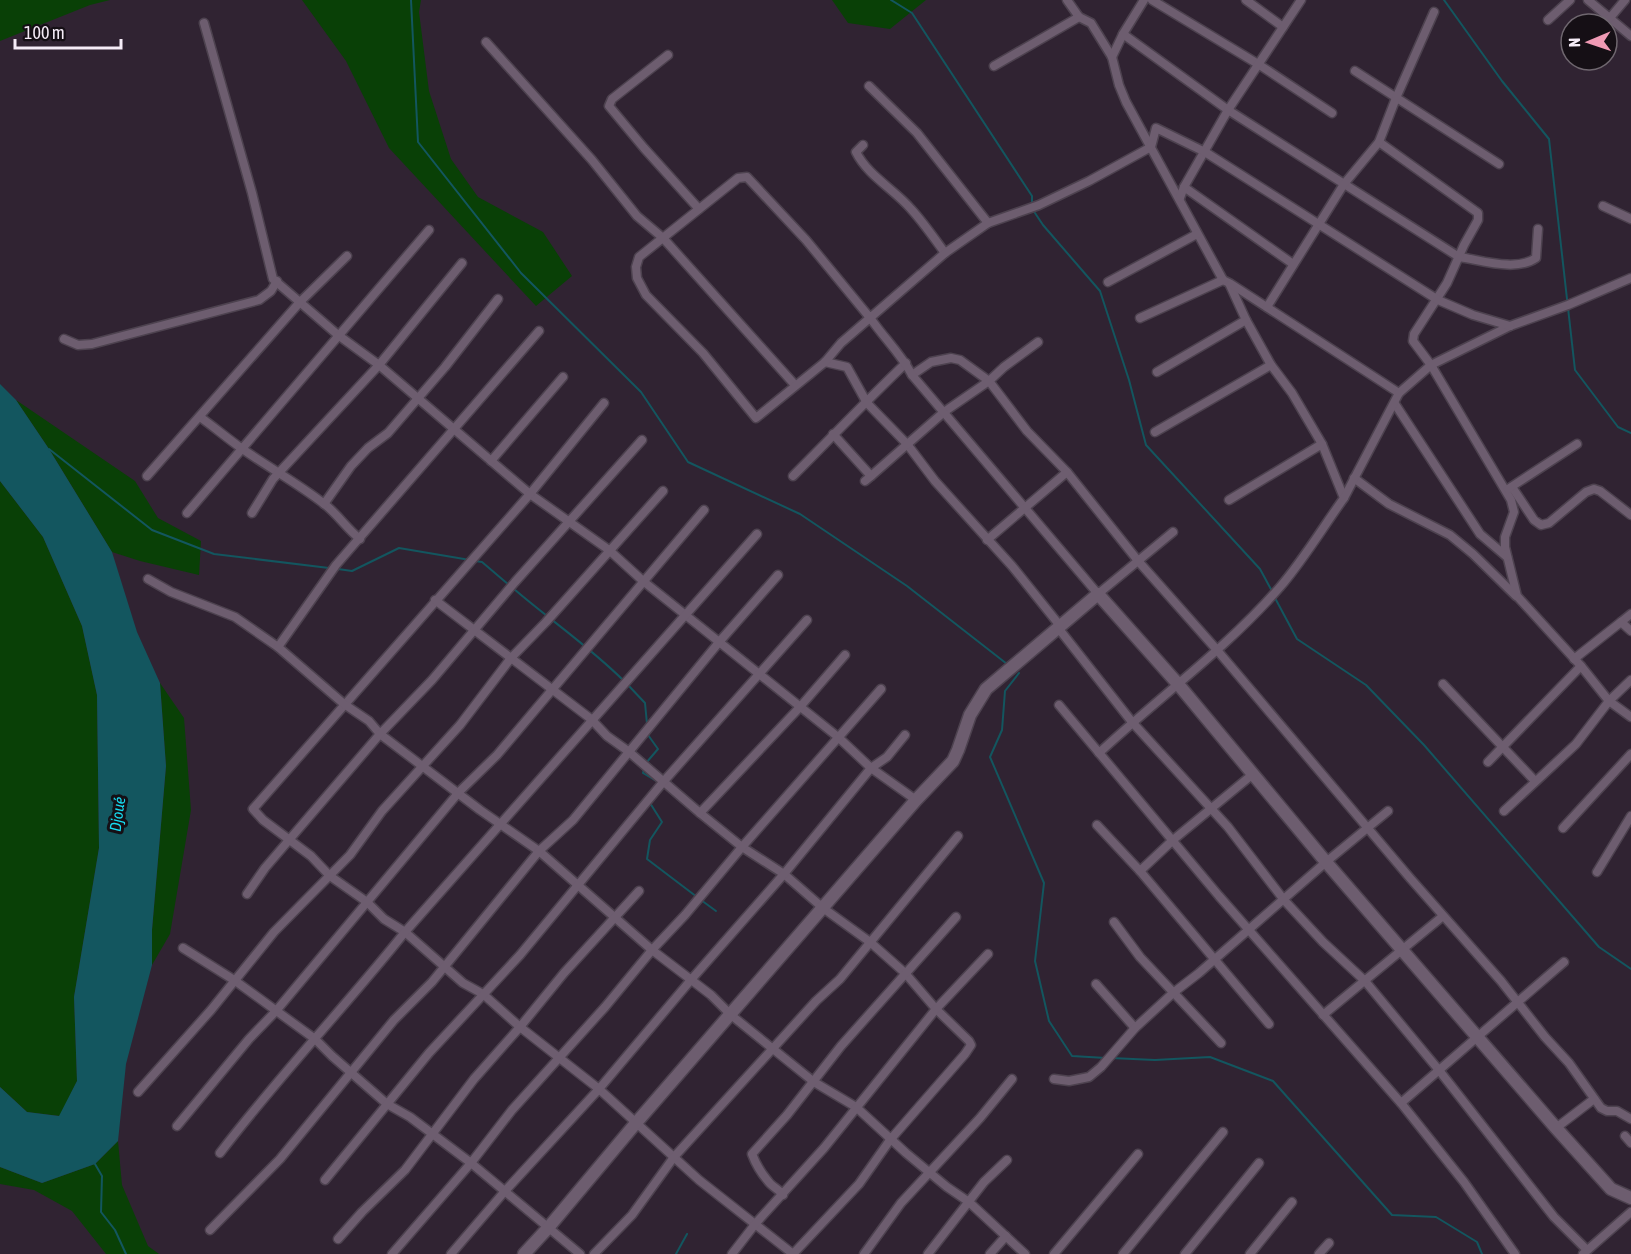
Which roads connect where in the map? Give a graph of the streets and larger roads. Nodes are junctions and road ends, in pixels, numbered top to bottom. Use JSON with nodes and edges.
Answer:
{"nodes":[{"id":1,"x":1067,"y":0,"type":"edge"},
{"id":2,"x":1144,"y":0,"type":"edge"},
{"id":3,"x":1152,"y":0,"type":"edge"},
{"id":4,"x":1247,"y":0,"type":"edge"},
{"id":5,"x":1301,"y":0,"type":"edge"},
{"id":6,"x":1570,"y":0,"type":"edge"},
{"id":7,"x":1588,"y":0,"type":"edge"},
{"id":8,"x":1624,"y":0,"type":"edge"},
{"id":9,"x":1434,"y":12,"type":"dead end"},
{"id":10,"x":1601,"y":12,"type":"edge"},
{"id":11,"x":1615,"y":12,"type":"edge"},
{"id":12,"x":1079,"y":17,"type":"junction"},
{"id":13,"x":1548,"y":20,"type":"dead end"},
{"id":14,"x":204,"y":22,"type":"dead end"},
{"id":15,"x":1283,"y":27,"type":"junction"},
{"id":16,"x":1619,"y":27,"type":"edge"},
{"id":17,"x":1123,"y":34,"type":"junction"},
{"id":18,"x":1631,"y":36,"type":"edge"},
{"id":19,"x":486,"y":42,"type":"dead end"},
{"id":20,"x":668,"y":55,"type":"dead end"},
{"id":21,"x":1112,"y":57,"type":"junction"},
{"id":22,"x":1258,"y":64,"type":"junction"},
{"id":23,"x":994,"y":66,"type":"dead end"},
{"id":24,"x":1355,"y":71,"type":"dead end"},
{"id":25,"x":869,"y":86,"type":"dead end"},
{"id":26,"x":1396,"y":98,"type":"junction"},
{"id":27,"x":1228,"y":110,"type":"junction"},
{"id":28,"x":1332,"y":113,"type":"dead end"},
{"id":29,"x":1379,"y":142,"type":"junction"},
{"id":30,"x":863,"y":145,"type":"dead end"},
{"id":31,"x":1151,"y":147,"type":"junction"},
{"id":32,"x":1205,"y":152,"type":"junction"},
{"id":33,"x":1499,"y":164,"type":"dead end"},
{"id":34,"x":1344,"y":184,"type":"junction"},
{"id":35,"x":1184,"y":187,"type":"junction"},
{"id":36,"x":1180,"y":198,"type":"junction"},
{"id":37,"x":1603,"y":206,"type":"dead end"},
{"id":38,"x":699,"y":209,"type":"junction"},
{"id":39,"x":1631,"y":219,"type":"edge"},
{"id":40,"x":988,"y":223,"type":"junction"},
{"id":41,"x":1318,"y":224,"type":"junction"},
{"id":42,"x":1538,"y":229,"type":"dead end"},
{"id":43,"x":429,"y":230,"type":"dead end"},
{"id":44,"x":1197,"y":234,"type":"junction"},
{"id":45,"x":663,"y":238,"type":"junction"},
{"id":46,"x":945,"y":253,"type":"junction"},
{"id":47,"x":347,"y":256,"type":"dead end"},
{"id":48,"x":1459,"y":257,"type":"junction"},
{"id":49,"x":462,"y":263,"type":"dead end"},
{"id":50,"x":1293,"y":264,"type":"junction"},
{"id":51,"x":1631,"y":278,"type":"edge"},
{"id":52,"x":277,"y":281,"type":"junction"},
{"id":53,"x":1108,"y":282,"type":"dead end"},
{"id":54,"x":1226,"y":282,"type":"junction"},
{"id":55,"x":498,"y":299,"type":"dead end"},
{"id":56,"x":1438,"y":300,"type":"junction"},
{"id":57,"x":300,"y":302,"type":"junction"},
{"id":58,"x":1267,"y":307,"type":"junction"},
{"id":59,"x":1140,"y":318,"type":"dead end"},
{"id":60,"x":871,"y":319,"type":"junction"},
{"id":61,"x":1246,"y":320,"type":"junction"},
{"id":62,"x":1510,"y":326,"type":"junction"},
{"id":63,"x":539,"y":331,"type":"dead end"},
{"id":64,"x":338,"y":335,"type":"junction"},
{"id":65,"x":64,"y":339,"type":"dead end"},
{"id":66,"x":1038,"y":342,"type":"dead end"},
{"id":67,"x":825,"y":362,"type":"junction"},
{"id":68,"x":906,"y":363,"type":"junction"},
{"id":69,"x":1431,"y":364,"type":"junction"},
{"id":70,"x":379,"y":365,"type":"junction"},
{"id":71,"x":1271,"y":365,"type":"junction"},
{"id":72,"x":1156,"y":372,"type":"dead end"},
{"id":73,"x":912,"y":375,"type":"junction"},
{"id":74,"x":562,"y":378,"type":"dead end"},
{"id":75,"x":989,"y":381,"type":"junction"},
{"id":76,"x":795,"y":385,"type":"junction"},
{"id":77,"x":1399,"y":393,"type":"junction"},
{"id":78,"x":418,"y":398,"type":"junction"},
{"id":79,"x":604,"y":403,"type":"dead end"},
{"id":80,"x":867,"y":403,"type":"junction"},
{"id":81,"x":1395,"y":404,"type":"junction"},
{"id":82,"x":944,"y":412,"type":"junction"},
{"id":83,"x":200,"y":417,"type":"junction"},
{"id":84,"x":455,"y":429,"type":"junction"},
{"id":85,"x":1155,"y":432,"type":"dead end"},
{"id":86,"x":833,"y":434,"type":"junction"},
{"id":87,"x":642,"y":440,"type":"dead end"},
{"id":88,"x":907,"y":444,"type":"junction"},
{"id":89,"x":1322,"y":444,"type":"junction"},
{"id":90,"x":1577,"y":444,"type":"dead end"},
{"id":91,"x":241,"y":448,"type":"junction"},
{"id":92,"x":491,"y":461,"type":"junction"},
{"id":93,"x":280,"y":472,"type":"junction"},
{"id":94,"x":1067,"y":472,"type":"junction"},
{"id":95,"x":147,"y":476,"type":"dead end"},
{"id":96,"x":793,"y":476,"type":"dead end"},
{"id":97,"x":1354,"y":478,"type":"junction"},
{"id":98,"x":1508,"y":489,"type":"junction"},
{"id":99,"x":663,"y":491,"type":"dead end"},
{"id":100,"x":530,"y":494,"type":"junction"},
{"id":101,"x":1344,"y":498,"type":"junction"},
{"id":102,"x":1229,"y":500,"type":"dead end"},
{"id":103,"x":324,"y":504,"type":"junction"},
{"id":104,"x":1024,"y":507,"type":"junction"},
{"id":105,"x":704,"y":510,"type":"dead end"},
{"id":106,"x":187,"y":513,"type":"dead end"},
{"id":107,"x":252,"y":513,"type":"dead end"},
{"id":108,"x":1631,"y":515,"type":"edge"},
{"id":109,"x":570,"y":522,"type":"junction"},
{"id":110,"x":1173,"y":532,"type":"dead end"},
{"id":111,"x":757,"y":534,"type":"dead end"},
{"id":112,"x":360,"y":539,"type":"junction"},
{"id":113,"x":987,"y":540,"type":"junction"},
{"id":114,"x":609,"y":550,"type":"junction"},
{"id":115,"x":1507,"y":557,"type":"junction"},
{"id":116,"x":1139,"y":562,"type":"junction"},
{"id":117,"x":778,"y":574,"type":"dead end"},
{"id":118,"x":148,"y":579,"type":"dead end"},
{"id":119,"x":643,"y":581,"type":"junction"},
{"id":120,"x":1098,"y":594,"type":"junction"},
{"id":121,"x":1516,"y":596,"type":"junction"},
{"id":122,"x":435,"y":600,"type":"junction"},
{"id":123,"x":686,"y":613,"type":"junction"},
{"id":124,"x":1631,"y":614,"type":"edge"},
{"id":125,"x":807,"y":621,"type":"dead end"},
{"id":126,"x":1621,"y":622,"type":"junction"},
{"id":127,"x":1060,"y":628,"type":"junction"},
{"id":128,"x":476,"y":631,"type":"junction"},
{"id":129,"x":1631,"y":631,"type":"edge"},
{"id":130,"x":720,"y":641,"type":"junction"},
{"id":131,"x":278,"y":647,"type":"junction"},
{"id":132,"x":1217,"y":650,"type":"junction"},
{"id":133,"x":845,"y":655,"type":"dead end"},
{"id":134,"x":511,"y":658,"type":"junction"},
{"id":135,"x":1574,"y":658,"type":"junction"},
{"id":136,"x":1581,"y":666,"type":"junction"},
{"id":137,"x":760,"y":674,"type":"junction"},
{"id":138,"x":1631,"y":680,"type":"edge"},
{"id":139,"x":1178,"y":684,"type":"junction"},
{"id":140,"x":1443,"y":684,"type":"dead end"},
{"id":141,"x":881,"y":689,"type":"dead end"},
{"id":142,"x":552,"y":690,"type":"junction"},
{"id":143,"x":1609,"y":700,"type":"junction"},
{"id":144,"x":344,"y":704,"type":"junction"},
{"id":145,"x":1059,"y":705,"type":"dead end"},
{"id":146,"x":800,"y":707,"type":"junction"},
{"id":147,"x":1631,"y":717,"type":"edge"},
{"id":148,"x":591,"y":719,"type":"junction"},
{"id":149,"x":1132,"y":722,"type":"junction"},
{"id":150,"x":380,"y":734,"type":"junction"},
{"id":151,"x":905,"y":735,"type":"dead end"},
{"id":152,"x":838,"y":737,"type":"junction"},
{"id":153,"x":1503,"y":747,"type":"junction"},
{"id":154,"x":628,"y":751,"type":"junction"},
{"id":155,"x":1099,"y":753,"type":"junction"},
{"id":156,"x":1631,"y":754,"type":"edge"},
{"id":157,"x":1488,"y":762,"type":"dead end"},
{"id":158,"x":424,"y":766,"type":"junction"},
{"id":159,"x":871,"y":768,"type":"junction"},
{"id":160,"x":1253,"y":774,"type":"junction"},
{"id":161,"x":664,"y":781,"type":"junction"},
{"id":162,"x":1534,"y":781,"type":"junction"},
{"id":163,"x":459,"y":792,"type":"junction"},
{"id":164,"x":916,"y":800,"type":"junction"},
{"id":165,"x":1212,"y":809,"type":"junction"},
{"id":166,"x":1388,"y":811,"type":"dead end"},
{"id":167,"x":1504,"y":812,"type":"dead end"},
{"id":168,"x":700,"y":813,"type":"junction"},
{"id":169,"x":1631,"y":816,"type":"edge"},
{"id":170,"x":501,"y":825,"type":"junction"},
{"id":171,"x":1097,"y":825,"type":"dead end"},
{"id":172,"x":1369,"y":828,"type":"junction"},
{"id":173,"x":1563,"y":828,"type":"dead end"},
{"id":174,"x":958,"y":836,"type":"dead end"},
{"id":175,"x":290,"y":839,"type":"junction"},
{"id":176,"x":1173,"y":840,"type":"junction"},
{"id":177,"x":742,"y":847,"type":"junction"},
{"id":178,"x":539,"y":851,"type":"junction"},
{"id":179,"x":1326,"y":862,"type":"junction"},
{"id":180,"x":1140,"y":871,"type":"junction"},
{"id":181,"x":1598,"y":872,"type":"dead end"},
{"id":182,"x":784,"y":874,"type":"junction"},
{"id":183,"x":330,"y":876,"type":"junction"},
{"id":184,"x":579,"y":884,"type":"junction"},
{"id":185,"x":639,"y":891,"type":"dead end"},
{"id":186,"x":247,"y":894,"type":"dead end"},
{"id":187,"x":1284,"y":900,"type":"junction"},
{"id":188,"x":367,"y":902,"type":"junction"},
{"id":189,"x":823,"y":908,"type":"junction"},
{"id":190,"x":1443,"y":916,"type":"junction"},
{"id":191,"x":614,"y":917,"type":"junction"},
{"id":192,"x":956,"y":917,"type":"dead end"},
{"id":193,"x":1114,"y":922,"type":"dead end"},
{"id":194,"x":1249,"y":929,"type":"junction"},
{"id":195,"x":405,"y":932,"type":"junction"},
{"id":196,"x":870,"y":942,"type":"junction"},
{"id":197,"x":183,"y":948,"type":"dead end"},
{"id":198,"x":1401,"y":949,"type":"junction"},
{"id":199,"x":652,"y":950,"type":"junction"},
{"id":200,"x":988,"y":954,"type":"dead end"},
{"id":201,"x":1214,"y":959,"type":"junction"},
{"id":202,"x":1564,"y":962,"type":"dead end"},
{"id":203,"x":445,"y":966,"type":"junction"},
{"id":204,"x":905,"y":974,"type":"junction"},
{"id":205,"x":234,"y":980,"type":"junction"},
{"id":206,"x":690,"y":981,"type":"junction"},
{"id":207,"x":1365,"y":981,"type":"junction"},
{"id":208,"x":1096,"y":984,"type":"dead end"},
{"id":209,"x":1173,"y":993,"type":"junction"},
{"id":210,"x":483,"y":994,"type":"junction"},
{"id":211,"x":1519,"y":1003,"type":"junction"},
{"id":212,"x":936,"y":1009,"type":"junction"},
{"id":213,"x":276,"y":1011,"type":"junction"},
{"id":214,"x":731,"y":1015,"type":"junction"},
{"id":215,"x":1323,"y":1015,"type":"junction"},
{"id":216,"x":1269,"y":1024,"type":"dead end"},
{"id":217,"x":520,"y":1027,"type":"junction"},
{"id":218,"x":1135,"y":1028,"type":"junction"},
{"id":219,"x":1477,"y":1038,"type":"junction"},
{"id":220,"x":315,"y":1039,"type":"junction"},
{"id":221,"x":1221,"y":1043,"type":"dead end"},
{"id":222,"x":773,"y":1047,"type":"junction"},
{"id":223,"x":559,"y":1057,"type":"junction"},
{"id":224,"x":1438,"y":1069,"type":"junction"},
{"id":225,"x":350,"y":1072,"type":"junction"},
{"id":226,"x":1012,"y":1078,"type":"dead end"},
{"id":227,"x":1054,"y":1079,"type":"dead end"},
{"id":228,"x":814,"y":1082,"type":"junction"},
{"id":229,"x":599,"y":1089,"type":"junction"},
{"id":230,"x":138,"y":1092,"type":"dead end"},
{"id":231,"x":1594,"y":1099,"type":"junction"},
{"id":232,"x":1401,"y":1103,"type":"junction"},
{"id":233,"x":387,"y":1104,"type":"junction"},
{"id":234,"x":856,"y":1107,"type":"junction"},
{"id":235,"x":1631,"y":1119,"type":"edge"},
{"id":236,"x":636,"y":1123,"type":"junction"},
{"id":237,"x":177,"y":1125,"type":"dead end"},
{"id":238,"x":1556,"y":1128,"type":"junction"},
{"id":239,"x":1223,"y":1132,"type":"dead end"},
{"id":240,"x":432,"y":1135,"type":"junction"},
{"id":241,"x":890,"y":1140,"type":"junction"},
{"id":242,"x":220,"y":1153,"type":"dead end"},
{"id":243,"x":1138,"y":1154,"type":"dead end"},
{"id":244,"x":674,"y":1157,"type":"junction"},
{"id":245,"x":1007,"y":1160,"type":"dead end"},
{"id":246,"x":471,"y":1162,"type":"junction"},
{"id":247,"x":1259,"y":1163,"type":"dead end"},
{"id":248,"x":929,"y":1172,"type":"junction"},
{"id":249,"x":325,"y":1180,"type":"dead end"},
{"id":250,"x":505,"y":1191,"type":"junction"},
{"id":251,"x":783,"y":1195,"type":"junction"},
{"id":252,"x":1631,"y":1198,"type":"edge"},
{"id":253,"x":969,"y":1202,"type":"junction"},
{"id":254,"x":1292,"y":1202,"type":"dead end"},
{"id":255,"x":1631,"y":1212,"type":"edge"},
{"id":256,"x":756,"y":1223,"type":"junction"},
{"id":257,"x":548,"y":1228,"type":"junction"},
{"id":258,"x":210,"y":1230,"type":"dead end"},
{"id":259,"x":1006,"y":1236,"type":"junction"},
{"id":260,"x":338,"y":1239,"type":"dead end"},
{"id":261,"x":1329,"y":1243,"type":"dead end"},
{"id":262,"x":1585,"y":1252,"type":"edge"},
{"id":263,"x":392,"y":1254,"type":"edge"},
{"id":264,"x":451,"y":1254,"type":"edge"},
{"id":265,"x":524,"y":1254,"type":"edge"},
{"id":266,"x":580,"y":1254,"type":"edge"},
{"id":267,"x":594,"y":1254,"type":"edge"},
{"id":268,"x":732,"y":1254,"type":"edge"},
{"id":269,"x":793,"y":1254,"type":"edge"},
{"id":270,"x":864,"y":1254,"type":"edge"},
{"id":271,"x":927,"y":1254,"type":"edge"},
{"id":272,"x":990,"y":1254,"type":"edge"},
{"id":273,"x":1025,"y":1254,"type":"edge"},
{"id":274,"x":1054,"y":1254,"type":"edge"},
{"id":275,"x":1123,"y":1254,"type":"edge"},
{"id":276,"x":1185,"y":1254,"type":"edge"},
{"id":277,"x":1250,"y":1254,"type":"edge"},
{"id":278,"x":1319,"y":1254,"type":"edge"},
{"id":279,"x":1515,"y":1254,"type":"edge"}],
"edges":[{"from":1,"to":12,"type":"street"},
{"from":2,"to":17,"type":"street"},
{"from":3,"to":22,"type":"street"},
{"from":4,"to":15,"type":"street"},
{"from":5,"to":15,"type":"street"},
{"from":6,"to":13,"type":"street"},
{"from":7,"to":10,"type":"street"},
{"from":8,"to":11,"type":"street"},
{"from":9,"to":26,"type":"street"},
{"from":12,"to":21,"type":"street"},
{"from":12,"to":23,"type":"street"},
{"from":14,"to":52,"type":"street"},
{"from":15,"to":22,"type":"street"},
{"from":16,"to":18,"type":"street"},
{"from":17,"to":21,"type":"street"},
{"from":17,"to":27,"type":"street"},
{"from":19,"to":45,"type":"street"},
{"from":20,"to":38,"type":"street"},
{"from":21,"to":31,"type":"street"},
{"from":22,"to":27,"type":"street"},
{"from":22,"to":28,"type":"street"},
{"from":24,"to":26,"type":"street"},
{"from":25,"to":40,"type":"street"},
{"from":26,"to":29,"type":"street"},
{"from":26,"to":33,"type":"street"},
{"from":27,"to":32,"type":"street"},
{"from":27,"to":34,"type":"street"},
{"from":29,"to":34,"type":"street"},
{"from":29,"to":48,"type":"street"},
{"from":30,"to":46,"type":"street"},
{"from":31,"to":32,"type":"street"},
{"from":31,"to":36,"type":"street"},
{"from":31,"to":40,"type":"street"},
{"from":32,"to":35,"type":"street"},
{"from":32,"to":41,"type":"street"},
{"from":34,"to":41,"type":"street"},
{"from":34,"to":48,"type":"street"},
{"from":35,"to":36,"type":"street"},
{"from":35,"to":50,"type":"street"},
{"from":36,"to":44,"type":"street"},
{"from":37,"to":39,"type":"street"},
{"from":38,"to":45,"type":"street"},
{"from":38,"to":60,"type":"street"},
{"from":40,"to":46,"type":"street"},
{"from":41,"to":50,"type":"street"},
{"from":41,"to":56,"type":"street"},
{"from":42,"to":48,"type":"street"},
{"from":43,"to":64,"type":"street"},
{"from":44,"to":53,"type":"street"},
{"from":44,"to":54,"type":"street"},
{"from":45,"to":76,"type":"street"},
{"from":45,"to":76,"type":"street"},
{"from":46,"to":60,"type":"street"},
{"from":47,"to":57,"type":"street"},
{"from":48,"to":56,"type":"street"},
{"from":49,"to":70,"type":"street"},
{"from":50,"to":58,"type":"street"},
{"from":51,"to":62,"type":"street"},
{"from":52,"to":57,"type":"street"},
{"from":52,"to":65,"type":"street"},
{"from":54,"to":58,"type":"street"},
{"from":54,"to":59,"type":"street"},
{"from":54,"to":61,"type":"street"},
{"from":55,"to":78,"type":"street"},
{"from":56,"to":62,"type":"street"},
{"from":56,"to":69,"type":"street"},
{"from":57,"to":64,"type":"street"},
{"from":57,"to":83,"type":"street"},
{"from":58,"to":77,"type":"street"},
{"from":60,"to":67,"type":"street"},
{"from":60,"to":68,"type":"street"},
{"from":61,"to":71,"type":"street"},
{"from":61,"to":72,"type":"street"},
{"from":62,"to":69,"type":"street"},
{"from":63,"to":84,"type":"street"},
{"from":64,"to":70,"type":"street"},
{"from":64,"to":91,"type":"street"},
{"from":66,"to":75,"type":"street"},
{"from":67,"to":76,"type":"street"},
{"from":67,"to":80,"type":"street"},
{"from":68,"to":73,"type":"street"},
{"from":68,"to":80,"type":"street"},
{"from":69,"to":77,"type":"street"},
{"from":69,"to":98,"type":"street"},
{"from":70,"to":78,"type":"street"},
{"from":70,"to":93,"type":"street"},
{"from":71,"to":85,"type":"street"},
{"from":71,"to":89,"type":"street"},
{"from":73,"to":75,"type":"street"},
{"from":73,"to":82,"type":"street"},
{"from":74,"to":92,"type":"street"},
{"from":75,"to":82,"type":"street"},
{"from":75,"to":94,"type":"street"},
{"from":77,"to":81,"type":"street"},
{"from":78,"to":84,"type":"street"},
{"from":78,"to":103,"type":"street"},
{"from":79,"to":100,"type":"street"},
{"from":80,"to":86,"type":"street"},
{"from":80,"to":88,"type":"street"},
{"from":81,"to":97,"type":"street"},
{"from":81,"to":115,"type":"street"},
{"from":82,"to":88,"type":"street"},
{"from":82,"to":104,"type":"street"},
{"from":83,"to":91,"type":"street"},
{"from":83,"to":95,"type":"street"},
{"from":84,"to":92,"type":"street"},
{"from":84,"to":112,"type":"street"},
{"from":86,"to":88,"type":"street"},
{"from":86,"to":96,"type":"street"},
{"from":87,"to":109,"type":"street"},
{"from":88,"to":113,"type":"street"},
{"from":89,"to":101,"type":"street"},
{"from":89,"to":102,"type":"street"},
{"from":90,"to":98,"type":"street"},
{"from":91,"to":93,"type":"street"},
{"from":91,"to":106,"type":"street"},
{"from":92,"to":100,"type":"street"},
{"from":93,"to":103,"type":"street"},
{"from":93,"to":107,"type":"street"},
{"from":94,"to":104,"type":"street"},
{"from":94,"to":116,"type":"street"},
{"from":97,"to":101,"type":"street"},
{"from":97,"to":121,"type":"street"},
{"from":98,"to":108,"type":"street"},
{"from":98,"to":115,"type":"street"},
{"from":99,"to":114,"type":"street"},
{"from":100,"to":109,"type":"street"},
{"from":100,"to":122,"type":"street"},
{"from":101,"to":132,"type":"street"},
{"from":103,"to":112,"type":"street"},
{"from":104,"to":113,"type":"street"},
{"from":104,"to":120,"type":"street"},
{"from":105,"to":119,"type":"street"},
{"from":109,"to":114,"type":"street"},
{"from":109,"to":128,"type":"street"},
{"from":110,"to":116,"type":"street"},
{"from":111,"to":123,"type":"street"},
{"from":112,"to":131,"type":"street"},
{"from":113,"to":127,"type":"street"},
{"from":114,"to":119,"type":"street"},
{"from":114,"to":134,"type":"street"},
{"from":115,"to":121,"type":"street"},
{"from":116,"to":120,"type":"street"},
{"from":116,"to":132,"type":"street"},
{"from":117,"to":130,"type":"street"},
{"from":118,"to":131,"type":"street"},
{"from":119,"to":123,"type":"street"},
{"from":119,"to":142,"type":"street"},
{"from":120,"to":127,"type":"street"},
{"from":120,"to":139,"type":"street"},
{"from":121,"to":135,"type":"street"},
{"from":122,"to":128,"type":"street"},
{"from":122,"to":144,"type":"street"},
{"from":123,"to":130,"type":"street"},
{"from":123,"to":148,"type":"street"},
{"from":124,"to":126,"type":"street"},
{"from":125,"to":137,"type":"street"},
{"from":126,"to":129,"type":"street"},
{"from":126,"to":135,"type":"street"},
{"from":127,"to":149,"type":"street"},
{"from":127,"to":164,"type":"street"},
{"from":128,"to":134,"type":"street"},
{"from":128,"to":150,"type":"street"},
{"from":130,"to":137,"type":"street"},
{"from":130,"to":154,"type":"street"},
{"from":131,"to":144,"type":"street"},
{"from":132,"to":139,"type":"street"},
{"from":132,"to":172,"type":"street"},
{"from":133,"to":146,"type":"street"},
{"from":134,"to":142,"type":"street"},
{"from":134,"to":158,"type":"street"},
{"from":135,"to":136,"type":"street"},
{"from":136,"to":143,"type":"street"},
{"from":136,"to":153,"type":"street"},
{"from":137,"to":146,"type":"street"},
{"from":137,"to":161,"type":"street"},
{"from":138,"to":143,"type":"street"},
{"from":139,"to":149,"type":"street"},
{"from":139,"to":160,"type":"street"},
{"from":140,"to":153,"type":"street"},
{"from":141,"to":152,"type":"street"},
{"from":142,"to":148,"type":"street"},
{"from":142,"to":163,"type":"street"},
{"from":143,"to":147,"type":"street"},
{"from":143,"to":162,"type":"street"},
{"from":144,"to":150,"type":"street"},
{"from":144,"to":175,"type":"street"},
{"from":145,"to":155,"type":"street"},
{"from":146,"to":152,"type":"street"},
{"from":146,"to":168,"type":"street"},
{"from":148,"to":154,"type":"street"},
{"from":148,"to":170,"type":"street"},
{"from":149,"to":155,"type":"street"},
{"from":149,"to":165,"type":"street"},
{"from":150,"to":158,"type":"street"},
{"from":150,"to":175,"type":"street"},
{"from":151,"to":159,"type":"street"},
{"from":152,"to":159,"type":"street"},
{"from":152,"to":177,"type":"street"},
{"from":153,"to":157,"type":"street"},
{"from":153,"to":162,"type":"street"},
{"from":154,"to":161,"type":"street"},
{"from":154,"to":178,"type":"street"},
{"from":155,"to":176,"type":"street"},
{"from":156,"to":173,"type":"street"},
{"from":158,"to":163,"type":"street"},
{"from":158,"to":183,"type":"street"},
{"from":159,"to":164,"type":"street"},
{"from":159,"to":182,"type":"street"},
{"from":160,"to":165,"type":"street"},
{"from":160,"to":179,"type":"street"},
{"from":161,"to":168,"type":"street"},
{"from":161,"to":184,"type":"street"},
{"from":162,"to":167,"type":"street"},
{"from":163,"to":170,"type":"street"},
{"from":163,"to":188,"type":"street"},
{"from":164,"to":189,"type":"street"},
{"from":165,"to":176,"type":"street"},
{"from":165,"to":187,"type":"street"},
{"from":166,"to":172,"type":"street"},
{"from":168,"to":177,"type":"street"},
{"from":169,"to":181,"type":"street"},
{"from":170,"to":178,"type":"street"},
{"from":170,"to":195,"type":"street"},
{"from":171,"to":180,"type":"street"},
{"from":172,"to":179,"type":"street"},
{"from":172,"to":190,"type":"street"},
{"from":174,"to":196,"type":"street"},
{"from":175,"to":183,"type":"street"},
{"from":175,"to":186,"type":"street"},
{"from":176,"to":180,"type":"street"},
{"from":176,"to":194,"type":"street"},
{"from":177,"to":182,"type":"street"},
{"from":177,"to":199,"type":"street"},
{"from":178,"to":184,"type":"street"},
{"from":178,"to":203,"type":"street"},
{"from":179,"to":187,"type":"street"},
{"from":179,"to":198,"type":"street"},
{"from":180,"to":201,"type":"street"},
{"from":182,"to":189,"type":"street"},
{"from":182,"to":206,"type":"street"},
{"from":183,"to":188,"type":"street"},
{"from":183,"to":205,"type":"street"},
{"from":184,"to":191,"type":"street"},
{"from":184,"to":210,"type":"street"},
{"from":185,"to":191,"type":"street"},
{"from":187,"to":194,"type":"street"},
{"from":187,"to":207,"type":"street"},
{"from":188,"to":195,"type":"street"},
{"from":188,"to":213,"type":"street"},
{"from":189,"to":196,"type":"street"},
{"from":189,"to":214,"type":"street"},
{"from":190,"to":198,"type":"street"},
{"from":190,"to":211,"type":"street"},
{"from":191,"to":199,"type":"street"},
{"from":191,"to":217,"type":"street"},
{"from":192,"to":204,"type":"street"},
{"from":193,"to":209,"type":"street"},
{"from":194,"to":201,"type":"street"},
{"from":194,"to":215,"type":"street"},
{"from":195,"to":203,"type":"street"},
{"from":195,"to":220,"type":"street"},
{"from":196,"to":204,"type":"street"},
{"from":196,"to":222,"type":"street"},
{"from":197,"to":205,"type":"street"},
{"from":198,"to":207,"type":"street"},
{"from":198,"to":219,"type":"street"},
{"from":199,"to":206,"type":"street"},
{"from":199,"to":223,"type":"street"},
{"from":200,"to":212,"type":"street"},
{"from":201,"to":209,"type":"street"},
{"from":201,"to":216,"type":"street"},
{"from":202,"to":211,"type":"street"},
{"from":203,"to":210,"type":"street"},
{"from":203,"to":225,"type":"street"},
{"from":204,"to":212,"type":"street"},
{"from":204,"to":228,"type":"street"},
{"from":205,"to":213,"type":"street"},
{"from":205,"to":230,"type":"street"},
{"from":206,"to":214,"type":"street"},
{"from":206,"to":229,"type":"street"},
{"from":207,"to":215,"type":"street"},
{"from":207,"to":224,"type":"street"},
{"from":208,"to":218,"type":"street"},
{"from":209,"to":218,"type":"street"},
{"from":209,"to":221,"type":"street"},
{"from":210,"to":217,"type":"street"},
{"from":210,"to":233,"type":"street"},
{"from":211,"to":219,"type":"street"},
{"from":211,"to":231,"type":"street"},
{"from":212,"to":234,"type":"street"},
{"from":212,"to":241,"type":"street"},
{"from":213,"to":220,"type":"street"},
{"from":213,"to":237,"type":"street"},
{"from":214,"to":222,"type":"street"},
{"from":214,"to":236,"type":"street"},
{"from":215,"to":232,"type":"street"},
{"from":217,"to":223,"type":"street"},
{"from":217,"to":240,"type":"street"},
{"from":218,"to":227,"type":"street"},
{"from":219,"to":224,"type":"street"},
{"from":219,"to":238,"type":"street"},
{"from":220,"to":225,"type":"street"},
{"from":220,"to":242,"type":"street"},
{"from":222,"to":228,"type":"street"},
{"from":222,"to":244,"type":"street"},
{"from":223,"to":229,"type":"street"},
{"from":223,"to":246,"type":"street"},
{"from":224,"to":232,"type":"street"},
{"from":224,"to":262,"type":"street"},
{"from":225,"to":233,"type":"street"},
{"from":225,"to":258,"type":"street"},
{"from":226,"to":248,"type":"street"},
{"from":228,"to":234,"type":"street"},
{"from":228,"to":251,"type":"street"},
{"from":229,"to":236,"type":"street"},
{"from":229,"to":250,"type":"street"},
{"from":231,"to":235,"type":"street"},
{"from":231,"to":238,"type":"street"},
{"from":232,"to":279,"type":"street"},
{"from":233,"to":240,"type":"street"},
{"from":233,"to":249,"type":"street"},
{"from":234,"to":241,"type":"street"},
{"from":234,"to":251,"type":"street"},
{"from":236,"to":244,"type":"street"},
{"from":236,"to":257,"type":"street"},
{"from":238,"to":252,"type":"street"},
{"from":239,"to":275,"type":"street"},
{"from":240,"to":246,"type":"street"},
{"from":240,"to":260,"type":"street"},
{"from":241,"to":248,"type":"street"},
{"from":241,"to":269,"type":"street"},
{"from":243,"to":274,"type":"street"},
{"from":244,"to":256,"type":"street"},
{"from":244,"to":267,"type":"street"},
{"from":245,"to":253,"type":"street"},
{"from":246,"to":250,"type":"street"},
{"from":246,"to":263,"type":"street"},
{"from":247,"to":276,"type":"street"},
{"from":248,"to":253,"type":"street"},
{"from":248,"to":270,"type":"street"},
{"from":250,"to":257,"type":"street"},
{"from":250,"to":264,"type":"street"},
{"from":251,"to":256,"type":"street"},
{"from":253,"to":259,"type":"street"},
{"from":253,"to":271,"type":"street"},
{"from":254,"to":277,"type":"street"},
{"from":255,"to":262,"type":"street"},
{"from":256,"to":268,"type":"street"},
{"from":256,"to":269,"type":"street"},
{"from":257,"to":265,"type":"street"},
{"from":257,"to":266,"type":"street"},
{"from":259,"to":272,"type":"street"},
{"from":259,"to":273,"type":"street"},
{"from":261,"to":278,"type":"street"}]}
